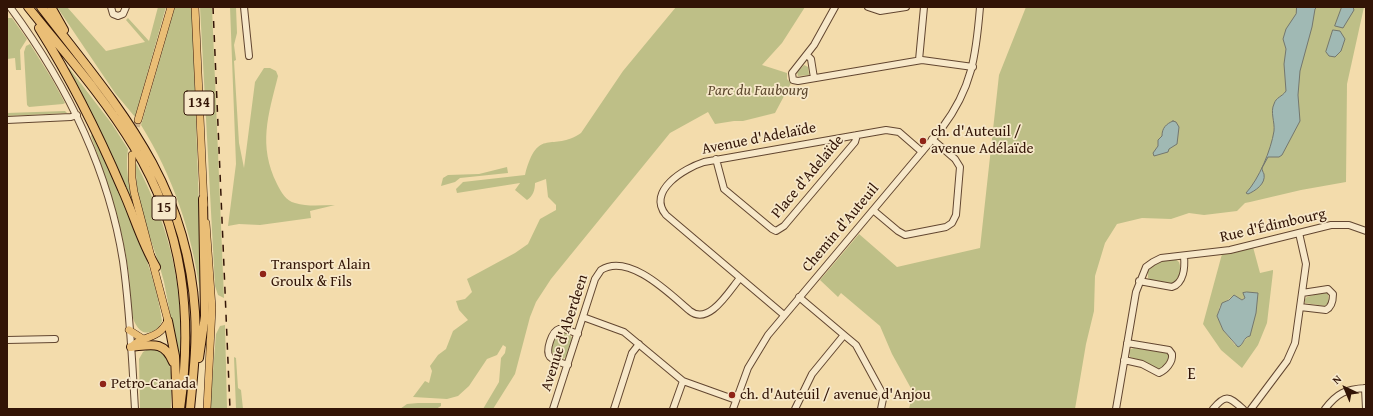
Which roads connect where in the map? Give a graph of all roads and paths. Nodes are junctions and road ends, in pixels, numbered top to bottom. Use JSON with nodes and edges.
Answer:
{"nodes":[{"id":1,"x":10,"y":7,"type":"edge"},
{"id":2,"x":27,"y":7,"type":"edge"},
{"id":3,"x":41,"y":7,"type":"edge"},
{"id":4,"x":51,"y":7,"type":"edge"},
{"id":5,"x":111,"y":7,"type":"edge"},
{"id":6,"x":126,"y":7,"type":"edge"},
{"id":7,"x":171,"y":7,"type":"edge"},
{"id":8,"x":195,"y":7,"type":"edge"},
{"id":9,"x":244,"y":7,"type":"edge"},
{"id":10,"x":835,"y":7,"type":"edge"},
{"id":11,"x":868,"y":7,"type":"edge"},
{"id":12,"x":906,"y":7,"type":"edge"},
{"id":13,"x":924,"y":7,"type":"edge"},
{"id":14,"x":980,"y":7,"type":"edge"},
{"id":15,"x":807,"y":55,"type":"junction"},
{"id":16,"x":79,"y":56,"type":"junction"},
{"id":17,"x":249,"y":56,"type":"dead end"},
{"id":18,"x":919,"y":60,"type":"junction"},
{"id":19,"x":973,"y":67,"type":"junction"},
{"id":20,"x":814,"y":78,"type":"junction"},
{"id":21,"x":77,"y":115,"type":"junction"},
{"id":22,"x":7,"y":120,"type":"edge"},
{"id":23,"x":138,"y":120,"type":"tunnel mouth"},
{"id":24,"x":857,"y":135,"type":"junction"},
{"id":25,"x":932,"y":140,"type":"junction"},
{"id":26,"x":922,"y":152,"type":"junction"},
{"id":27,"x":132,"y":155,"type":"dead end"},
{"id":28,"x":716,"y":159,"type":"junction"},
{"id":29,"x":203,"y":199,"type":"junction"},
{"id":30,"x":873,"y":210,"type":"junction"},
{"id":31,"x":1366,"y":231,"type":"edge"},
{"id":32,"x":1299,"y":233,"type":"junction"},
{"id":33,"x":1184,"y":256,"type":"junction"},
{"id":34,"x":156,"y":267,"type":"junction"},
{"id":35,"x":740,"y":278,"type":"junction"},
{"id":36,"x":1139,"y":281,"type":"junction"},
{"id":37,"x":1302,"y":293,"type":"junction"},
{"id":38,"x":799,"y":297,"type":"junction"},
{"id":39,"x":1300,"y":307,"type":"junction"},
{"id":40,"x":784,"y":315,"type":"junction"},
{"id":41,"x":583,"y":317,"type":"junction"},
{"id":42,"x":168,"y":321,"type":"junction"},
{"id":43,"x":129,"y":330,"type":"junction"},
{"id":44,"x":578,"y":334,"type":"junction"},
{"id":45,"x":844,"y":335,"type":"junction"},
{"id":46,"x":55,"y":339,"type":"dead end"},
{"id":47,"x":143,"y":339,"type":"junction"},
{"id":48,"x":7,"y":340,"type":"edge"},
{"id":49,"x":1127,"y":343,"type":"junction"},
{"id":50,"x":639,"y":344,"type":"junction"},
{"id":51,"x":131,"y":347,"type":"junction"},
{"id":52,"x":1124,"y":360,"type":"junction"},
{"id":53,"x":174,"y":363,"type":"junction"},
{"id":54,"x":568,"y":364,"type":"junction"},
{"id":55,"x":683,"y":381,"type":"junction"},
{"id":56,"x":192,"y":388,"type":"junction"},
{"id":57,"x":1365,"y":388,"type":"edge"},
{"id":58,"x":736,"y":400,"type":"junction"},
{"id":59,"x":135,"y":409,"type":"edge"},
{"id":60,"x":177,"y":409,"type":"edge"},
{"id":61,"x":180,"y":409,"type":"edge"},
{"id":62,"x":190,"y":409,"type":"edge"},
{"id":63,"x":207,"y":409,"type":"edge"},
{"id":64,"x":553,"y":409,"type":"edge"},
{"id":65,"x":614,"y":409,"type":"edge"},
{"id":66,"x":673,"y":409,"type":"edge"},
{"id":67,"x":733,"y":409,"type":"edge"},
{"id":68,"x":795,"y":409,"type":"edge"},
{"id":69,"x":881,"y":409,"type":"edge"},
{"id":70,"x":1116,"y":409,"type":"edge"},
{"id":71,"x":1213,"y":409,"type":"edge"},
{"id":72,"x":1243,"y":409,"type":"edge"},
{"id":73,"x":1251,"y":409,"type":"edge"},
{"id":74,"x":1325,"y":409,"type":"edge"},
{"id":75,"x":1366,"y":409,"type":"edge"}],
"edges":[{"from":1,"to":21,"type":"street"},
{"from":2,"to":34,"type":"highway"},
{"from":2,"to":61,"type":"highway","number":"15"},
{"from":3,"to":16,"type":"highway","number":"15"},
{"from":4,"to":16,"type":"highway"},
{"from":5,"to":6,"type":"street"},
{"from":7,"to":23,"type":"main road"},
{"from":8,"to":29,"type":"main road","number":"134"},
{"from":9,"to":17,"type":"street"},
{"from":10,"to":15,"type":"street"},
{"from":11,"to":12,"type":"street"},
{"from":13,"to":18,"type":"street"},
{"from":14,"to":19,"type":"street","name":"Chemin d'Auteuil"},
{"from":15,"to":20,"type":"street"},
{"from":15,"to":20,"type":"street"},
{"from":16,"to":56,"type":"highway","number":"15"},
{"from":18,"to":19,"type":"street"},
{"from":18,"to":20,"type":"street"},
{"from":19,"to":25,"type":"street","name":"Chemin d'Auteuil"},
{"from":21,"to":22,"type":"street"},
{"from":21,"to":43,"type":"street"},
{"from":24,"to":26,"type":"street","name":"Avenue d'Adelaïde"},
{"from":24,"to":28,"type":"street","name":"Avenue d'Adelaïde"},
{"from":24,"to":28,"type":"street","name":"Place d'Adelaïde"},
{"from":25,"to":26,"type":"street","name":"Chemin d'Auteuil"},
{"from":25,"to":30,"type":"street"},
{"from":26,"to":30,"type":"street","name":"Chemin d'Auteuil"},
{"from":27,"to":34,"type":"main road"},
{"from":28,"to":35,"type":"street","name":"Avenue d'Adelaïde"},
{"from":29,"to":56,"type":"highway"},
{"from":29,"to":63,"type":"main road"},
{"from":30,"to":38,"type":"street","name":"Chemin d'Auteuil"},
{"from":31,"to":32,"type":"street","name":"Rue d'Édimbourg"},
{"from":32,"to":33,"type":"street","name":"Rue d'Édimbourg"},
{"from":32,"to":37,"type":"street"},
{"from":33,"to":36,"type":"street","name":"Rue d'Édimbourg"},
{"from":33,"to":36,"type":"street"},
{"from":34,"to":42,"type":"main road"},
{"from":35,"to":40,"type":"street","name":"Avenue d'Adelaïde"},
{"from":35,"to":41,"type":"street","name":"Avenue d'Aberdeen"},
{"from":36,"to":49,"type":"street","name":"Rue d'Édimbourg"},
{"from":37,"to":39,"type":"street"},
{"from":37,"to":39,"type":"street"},
{"from":38,"to":40,"type":"street","name":"Chemin d'Auteuil"},
{"from":38,"to":45,"type":"street"},
{"from":39,"to":73,"type":"street"},
{"from":40,"to":58,"type":"street","name":"Chemin d'Auteuil"},
{"from":41,"to":44,"type":"street","name":"Avenue d'Aberdeen"},
{"from":41,"to":50,"type":"street"},
{"from":42,"to":47,"type":"main road"},
{"from":42,"to":53,"type":"highway"},
{"from":43,"to":47,"type":"main road"},
{"from":43,"to":51,"type":"street"},
{"from":44,"to":54,"type":"street","name":"Avenue d'Aberdeen"},
{"from":44,"to":54,"type":"street"},
{"from":45,"to":68,"type":"street"},
{"from":45,"to":69,"type":"street"},
{"from":46,"to":48,"type":"street"},
{"from":47,"to":51,"type":"main road"},
{"from":49,"to":52,"type":"street","name":"Rue d'Édimbourg"},
{"from":49,"to":52,"type":"street"},
{"from":50,"to":55,"type":"street"},
{"from":50,"to":65,"type":"street"},
{"from":51,"to":53,"type":"highway"},
{"from":51,"to":59,"type":"street"},
{"from":52,"to":70,"type":"street","name":"Rue d'Édimbourg"},
{"from":53,"to":60,"type":"highway"},
{"from":54,"to":64,"type":"street","name":"Avenue d'Aberdeen"},
{"from":55,"to":58,"type":"street"},
{"from":55,"to":66,"type":"street"},
{"from":56,"to":62,"type":"highway","number":"15"},
{"from":57,"to":74,"type":"street"},
{"from":57,"to":75,"type":"street"},
{"from":58,"to":67,"type":"street","name":"Chemin d'Auteuil"},
{"from":71,"to":72,"type":"street"}]}
